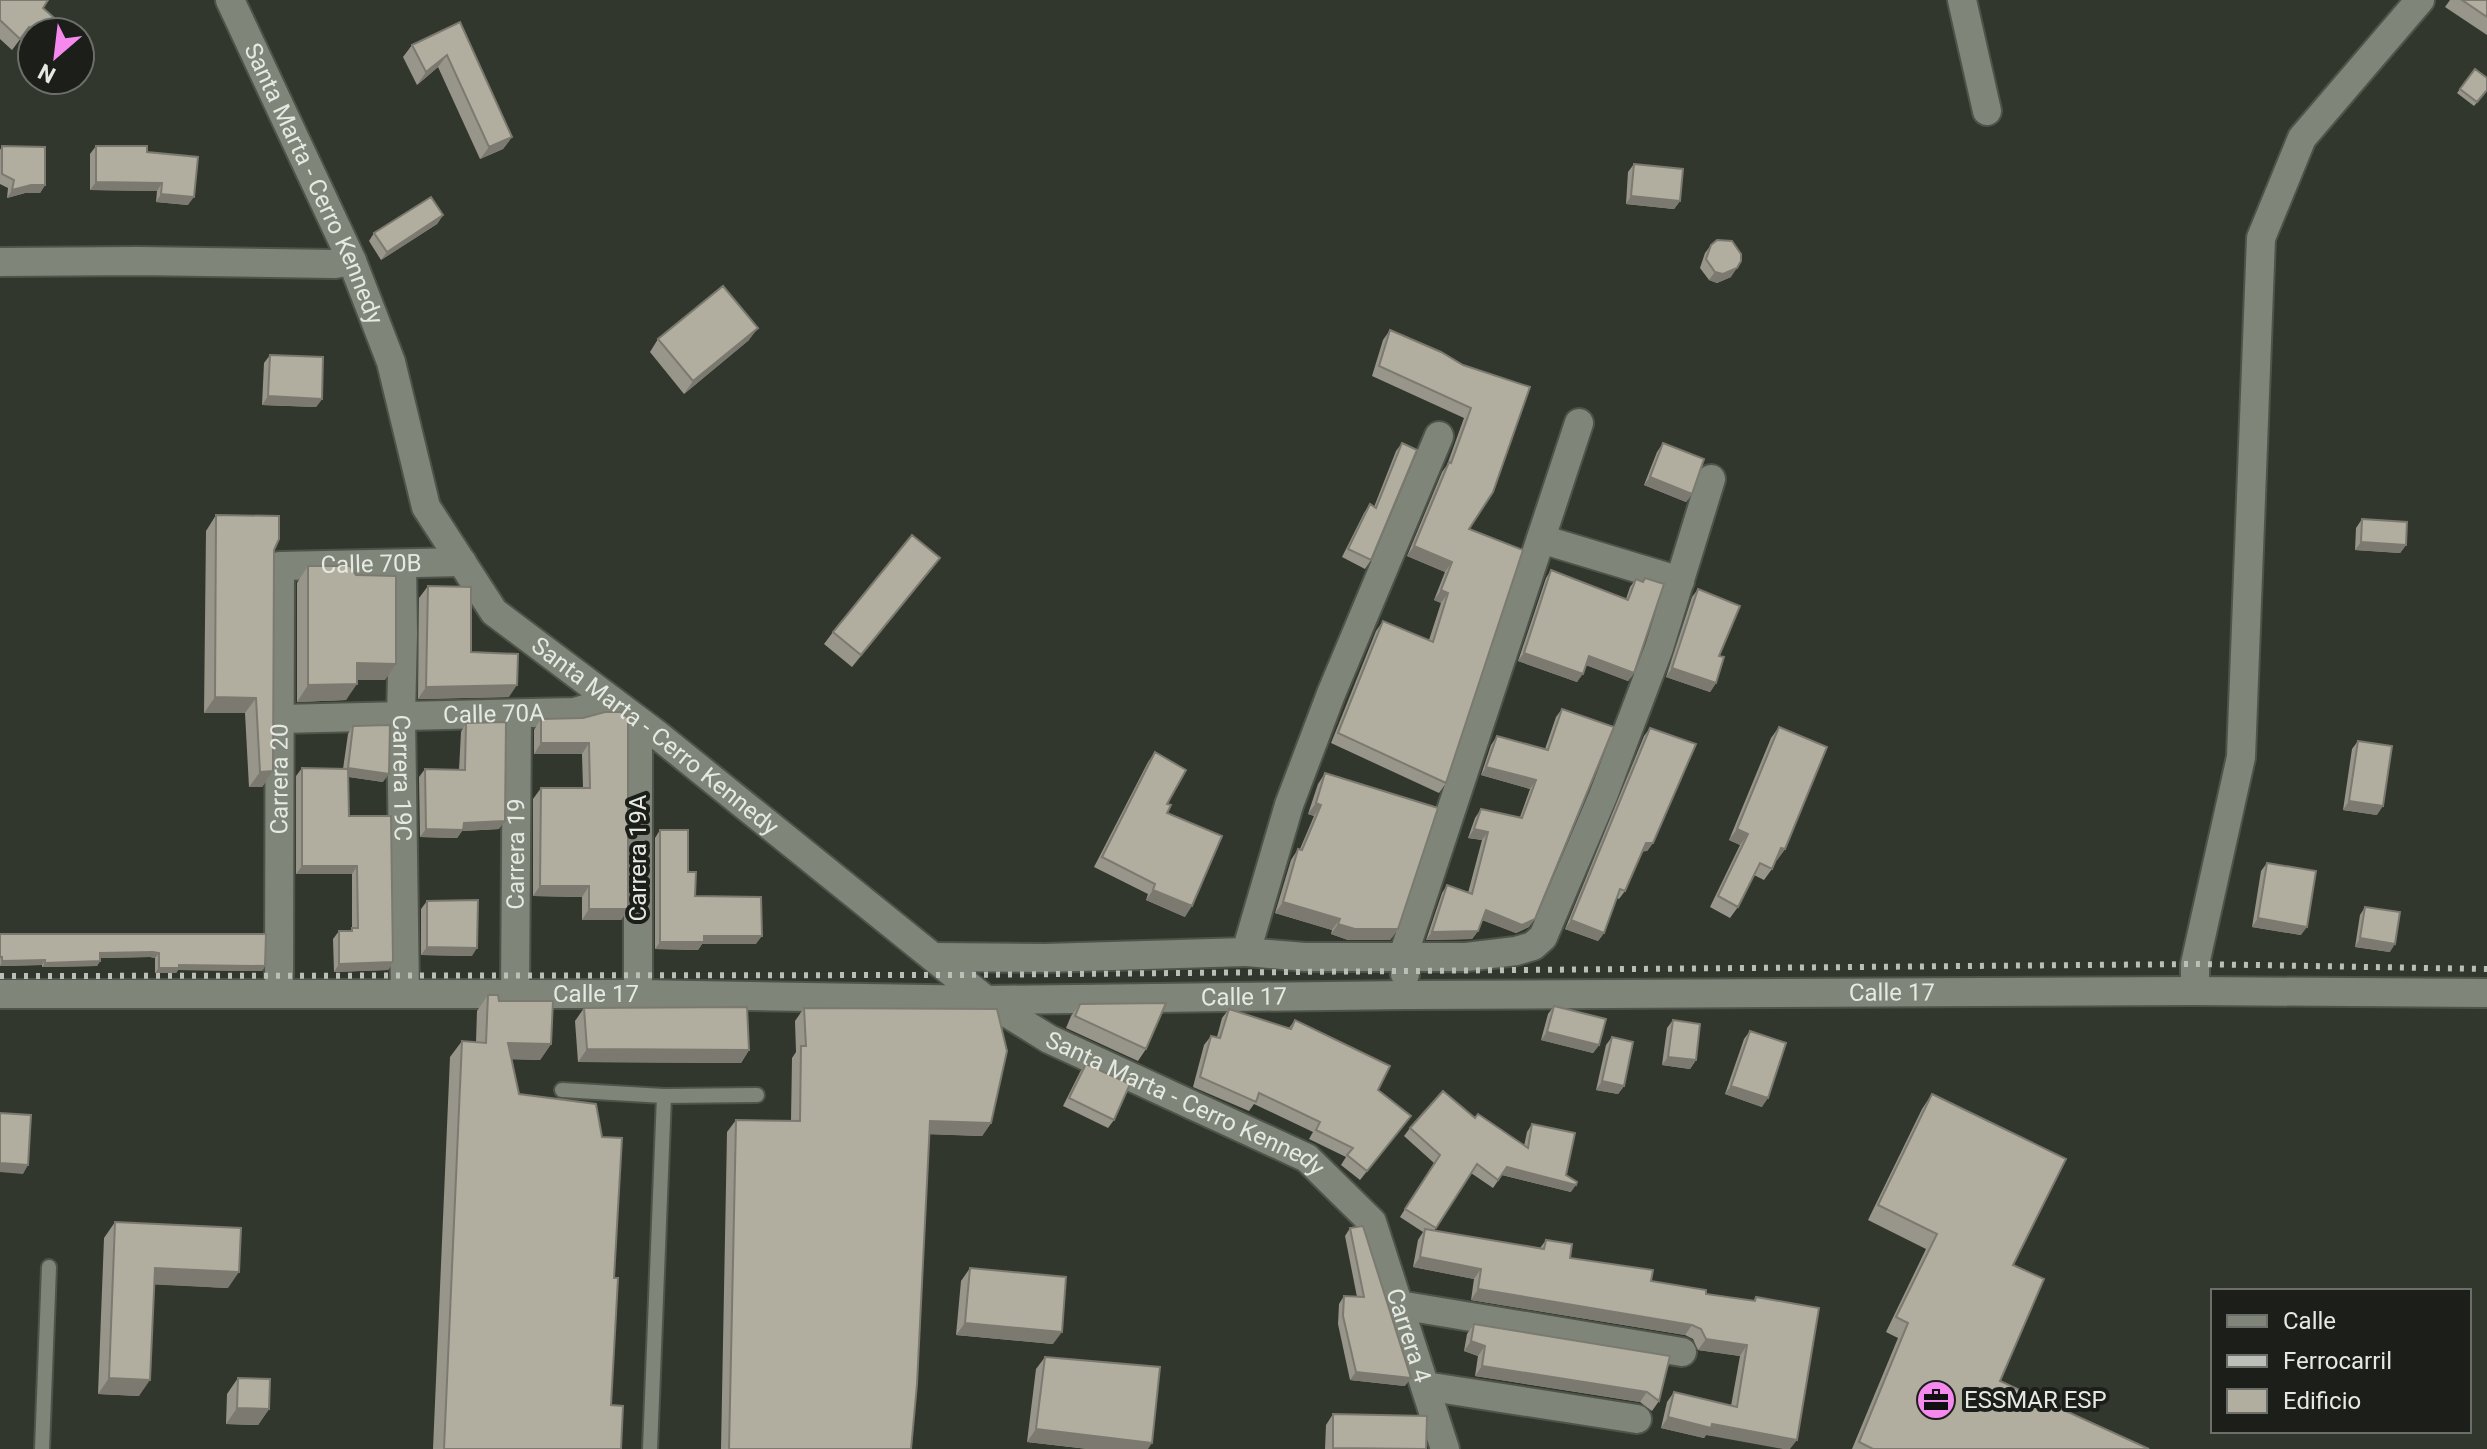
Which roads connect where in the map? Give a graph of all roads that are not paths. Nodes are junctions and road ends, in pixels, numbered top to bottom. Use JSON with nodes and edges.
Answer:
{"nodes":[{"id":1,"x":230,"y":0,"type":"edge"},
{"id":2,"x":1962,"y":0,"type":"edge"},
{"id":3,"x":2420,"y":0,"type":"edge"},
{"id":4,"x":1987,"y":111,"type":"dead end"},
{"id":5,"x":352,"y":261,"type":"junction"},
{"id":6,"x":0,"y":262,"type":"edge"},
{"id":7,"x":1579,"y":423,"type":"dead end"},
{"id":8,"x":1439,"y":436,"type":"dead end"},
{"id":9,"x":1711,"y":479,"type":"dead end"},
{"id":10,"x":1541,"y":539,"type":"junction"},
{"id":11,"x":462,"y":562,"type":"junction"},
{"id":12,"x":402,"y":564,"type":"junction"},
{"id":13,"x":280,"y":566,"type":"joint"},
{"id":14,"x":1680,"y":581,"type":"junction"},
{"id":15,"x":612,"y":701,"type":"junction"},
{"id":16,"x":517,"y":715,"type":"junction"},
{"id":17,"x":401,"y":717,"type":"junction"},
{"id":18,"x":280,"y":719,"type":"junction"},
{"id":19,"x":638,"y":721,"type":"junction"},
{"id":20,"x":1246,"y":952,"type":"junction"},
{"id":21,"x":933,"y":957,"type":"junction"},
{"id":22,"x":1405,"y":958,"type":"junction"},
{"id":23,"x":2195,"y":991,"type":"junction"},
{"id":24,"x":279,"y":993,"type":"junction"},
{"id":25,"x":405,"y":993,"type":"junction"},
{"id":26,"x":2487,"y":993,"type":"edge"},
{"id":27,"x":0,"y":994,"type":"edge"},
{"id":28,"x":515,"y":994,"type":"junction"},
{"id":29,"x":638,"y":994,"type":"junction"},
{"id":30,"x":1407,"y":995,"type":"junction"},
{"id":31,"x":986,"y":1000,"type":"junction"},
{"id":32,"x":562,"y":1090,"type":"dead end"},
{"id":33,"x":757,"y":1095,"type":"dead end"},
{"id":34,"x":664,"y":1096,"type":"junction"},
{"id":35,"x":1372,"y":1222,"type":"joint"},
{"id":36,"x":49,"y":1267,"type":"dead end"},
{"id":37,"x":1399,"y":1305,"type":"junction"},
{"id":38,"x":1682,"y":1352,"type":"dead end"},
{"id":39,"x":1425,"y":1386,"type":"junction"},
{"id":40,"x":1637,"y":1419,"type":"dead end"},
{"id":41,"x":42,"y":1449,"type":"edge"},
{"id":42,"x":650,"y":1449,"type":"edge"},
{"id":43,"x":1445,"y":1449,"type":"edge"}],
"edges":[{"from":1,"to":5,"type":"street","name":"Santa Marta - Cerro Kennedy"},
{"from":2,"to":4,"type":"street"},
{"from":3,"to":23,"type":"street"},
{"from":5,"to":6,"type":"street"},
{"from":5,"to":11,"type":"street","name":"Santa Marta - Cerro Kennedy"},
{"from":7,"to":10,"type":"street"},
{"from":8,"to":20,"type":"street"},
{"from":9,"to":14,"type":"street"},
{"from":10,"to":14,"type":"street"},
{"from":10,"to":22,"type":"street"},
{"from":11,"to":12,"type":"street","name":"Calle 70B"},
{"from":11,"to":15,"type":"street","name":"Santa Marta - Cerro Kennedy"},
{"from":12,"to":13,"type":"street","name":"Calle 70B"},
{"from":12,"to":17,"type":"street","name":"Carrera 19C"},
{"from":13,"to":18,"type":"street","name":"Carrera 20"},
{"from":14,"to":22,"type":"street"},
{"from":15,"to":16,"type":"street","name":"Calle 70A"},
{"from":15,"to":19,"type":"street","name":"Santa Marta - Cerro Kennedy"},
{"from":16,"to":17,"type":"street","name":"Calle 70A"},
{"from":16,"to":28,"type":"street","name":"Carrera 19"},
{"from":17,"to":18,"type":"street","name":"Calle 70A"},
{"from":17,"to":25,"type":"street","name":"Carrera 19C"},
{"from":18,"to":24,"type":"street","name":"Carrera 20"},
{"from":19,"to":21,"type":"street","name":"Santa Marta - Cerro Kennedy"},
{"from":19,"to":29,"type":"street","name":"Carrera 19A"},
{"from":20,"to":21,"type":"street"},
{"from":20,"to":22,"type":"street"},
{"from":21,"to":31,"type":"street","name":"Santa Marta - Cerro Kennedy"},
{"from":22,"to":30,"type":"street"},
{"from":23,"to":26,"type":"street","name":"Calle 17"},
{"from":23,"to":30,"type":"street","name":"Calle 17"},
{"from":24,"to":25,"type":"street","name":"Calle 17"},
{"from":24,"to":27,"type":"street","name":"Calle 17"},
{"from":25,"to":28,"type":"street","name":"Calle 17"},
{"from":28,"to":29,"type":"street","name":"Calle 17"},
{"from":29,"to":31,"type":"street","name":"Calle 17"},
{"from":30,"to":31,"type":"street","name":"Calle 17"},
{"from":31,"to":35,"type":"street","name":"Santa Marta - Cerro Kennedy"},
{"from":32,"to":34,"type":"lane"},
{"from":33,"to":34,"type":"lane"},
{"from":34,"to":42,"type":"lane"},
{"from":35,"to":37,"type":"street","name":"Carrera 4"},
{"from":36,"to":41,"type":"lane"},
{"from":37,"to":38,"type":"street"},
{"from":37,"to":39,"type":"street","name":"Carrera 4"},
{"from":39,"to":40,"type":"street"},
{"from":39,"to":43,"type":"street","name":"Carrera 4"}]}
